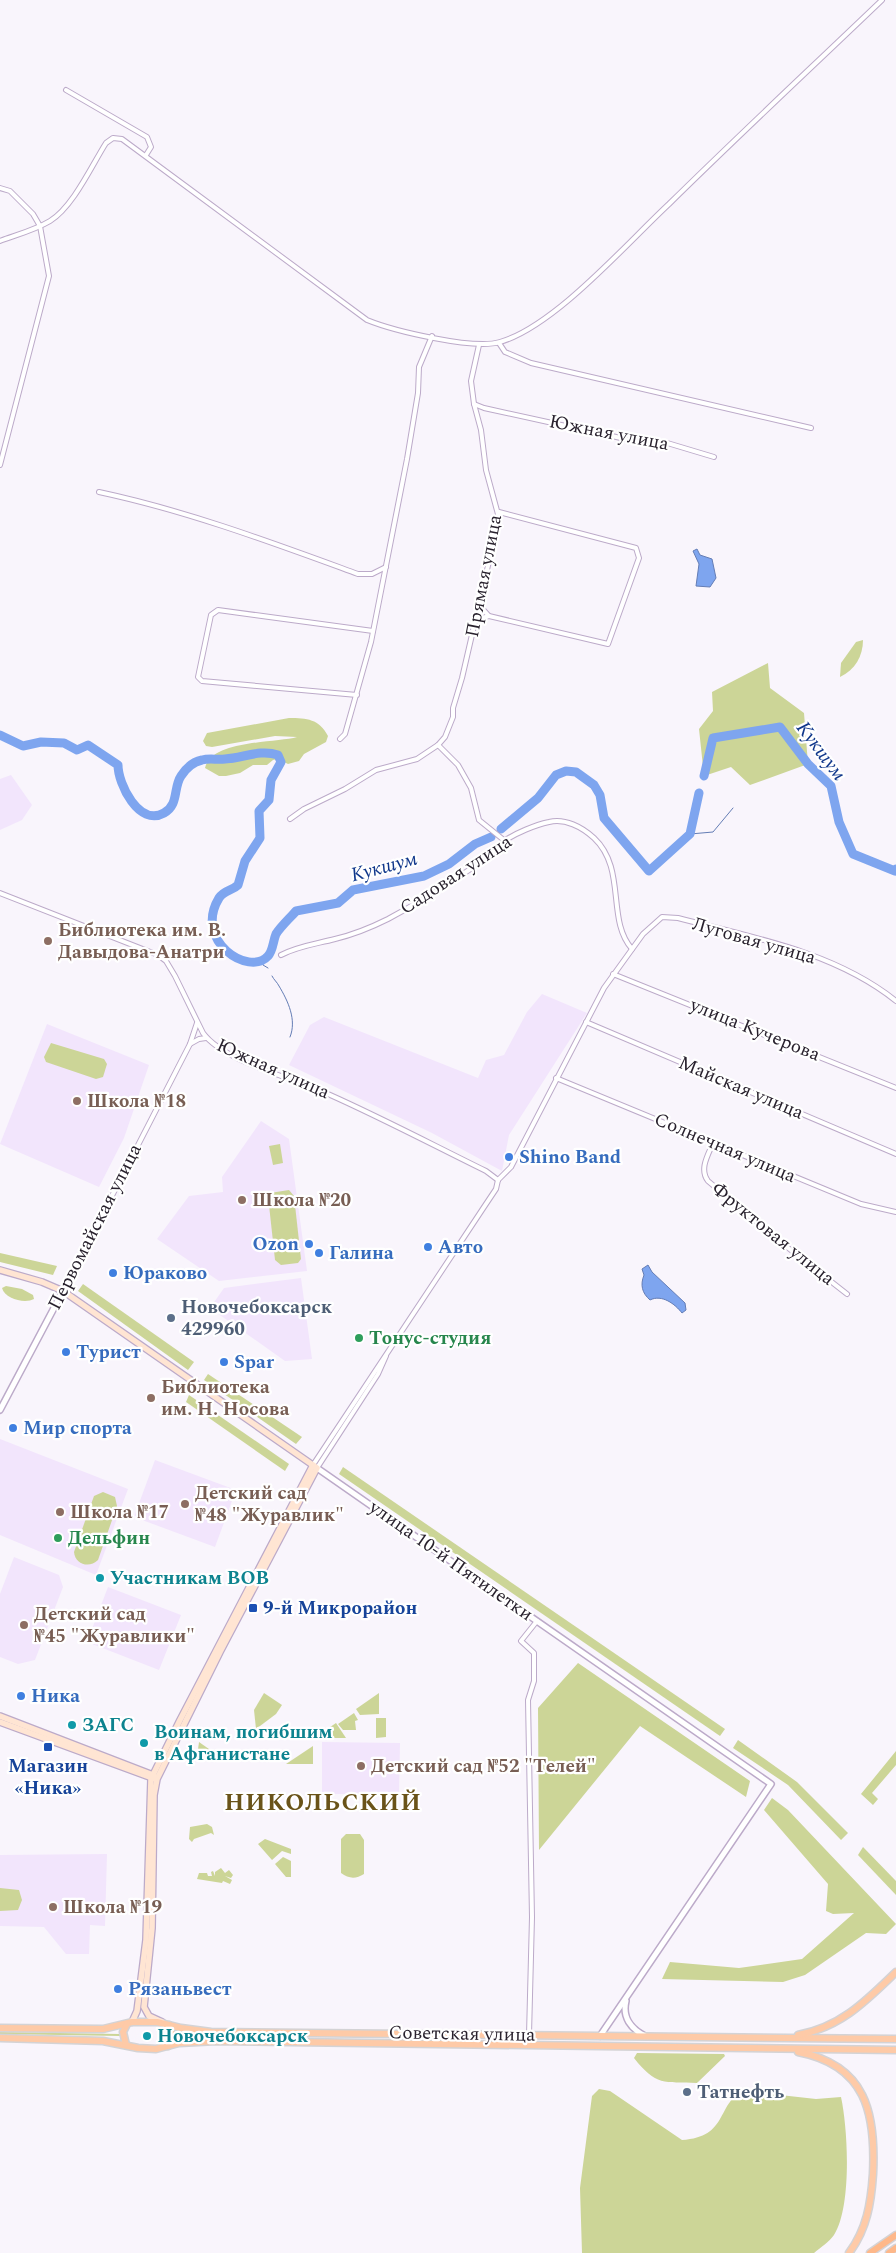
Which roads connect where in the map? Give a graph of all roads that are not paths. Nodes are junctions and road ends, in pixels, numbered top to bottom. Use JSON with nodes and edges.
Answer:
{"nodes":[{"id":1,"x":882,"y":0,"type":"edge"},
{"id":2,"x":66,"y":90,"type":"dead end"},
{"id":3,"x":146,"y":155,"type":"junction"},
{"id":4,"x":0,"y":188,"type":"edge"},
{"id":5,"x":40,"y":226,"type":"junction"},
{"id":6,"x":0,"y":241,"type":"edge"},
{"id":7,"x":432,"y":336,"type":"junction"},
{"id":8,"x":499,"y":343,"type":"junction"},
{"id":9,"x":479,"y":345,"type":"junction"},
{"id":10,"x":474,"y":404,"type":"junction"},
{"id":11,"x":811,"y":428,"type":"dead end"},
{"id":12,"x":714,"y":457,"type":"dead end"},
{"id":13,"x":0,"y":465,"type":"edge"},
{"id":14,"x":99,"y":492,"type":"dead end"},
{"id":15,"x":499,"y":512,"type":"junction"},
{"id":16,"x":386,"y":567,"type":"junction"},
{"id":17,"x":479,"y":605,"type":"junction"},
{"id":18,"x":489,"y":616,"type":"junction"},
{"id":19,"x":476,"y":620,"type":"junction"},
{"id":20,"x":374,"y":631,"type":"junction"},
{"id":21,"x":357,"y":696,"type":"junction"},
{"id":22,"x":340,"y":739,"type":"dead end"},
{"id":23,"x":438,"y":745,"type":"junction"},
{"id":24,"x":290,"y":819,"type":"dead end"},
{"id":25,"x":505,"y":841,"type":"junction"},
{"id":26,"x":0,"y":893,"type":"edge"},
{"id":27,"x":632,"y":949,"type":"junction"},
{"id":28,"x":281,"y":955,"type":"dead end"},
{"id":29,"x":614,"y":974,"type":"junction"},
{"id":30,"x":896,"y":1001,"type":"edge"},
{"id":31,"x":586,"y":1022,"type":"junction"},
{"id":32,"x":197,"y":1023,"type":"junction"},
{"id":33,"x":207,"y":1039,"type":"junction"},
{"id":34,"x":190,"y":1044,"type":"junction"},
{"id":35,"x":556,"y":1078,"type":"junction"},
{"id":36,"x":896,"y":1088,"type":"edge"},
{"id":37,"x":714,"y":1143,"type":"junction"},
{"id":38,"x":896,"y":1154,"type":"edge"},
{"id":39,"x":498,"y":1180,"type":"junction"},
{"id":40,"x":896,"y":1212,"type":"edge"},
{"id":41,"x":0,"y":1270,"type":"edge"},
{"id":42,"x":63,"y":1291,"type":"junction"},
{"id":43,"x":847,"y":1294,"type":"dead end"},
{"id":44,"x":0,"y":1410,"type":"edge"},
{"id":45,"x":315,"y":1466,"type":"junction"},
{"id":46,"x":537,"y":1621,"type":"junction"},
{"id":47,"x":0,"y":1716,"type":"edge"},
{"id":48,"x":0,"y":1722,"type":"edge"},
{"id":49,"x":82,"y":1750,"type":"junction"},
{"id":50,"x":154,"y":1778,"type":"junction"},
{"id":51,"x":150,"y":1889,"type":"junction"},
{"id":52,"x":896,"y":1972,"type":"edge"},
{"id":53,"x":627,"y":1996,"type":"junction"},
{"id":54,"x":130,"y":2023,"type":"junction"},
{"id":55,"x":166,"y":2024,"type":"junction"},
{"id":56,"x":0,"y":2028,"type":"edge"},
{"id":57,"x":529,"y":2035,"type":"junction"},
{"id":58,"x":600,"y":2036,"type":"junction"},
{"id":59,"x":648,"y":2037,"type":"junction"},
{"id":60,"x":0,"y":2038,"type":"edge"},
{"id":61,"x":782,"y":2038,"type":"junction"},
{"id":62,"x":896,"y":2039,"type":"edge"},
{"id":63,"x":126,"y":2045,"type":"junction"},
{"id":64,"x":168,"y":2046,"type":"junction"},
{"id":65,"x":593,"y":2046,"type":"junction"},
{"id":66,"x":782,"y":2049,"type":"junction"},
{"id":67,"x":896,"y":2050,"type":"edge"},
{"id":68,"x":896,"y":2235,"type":"edge"},
{"id":69,"x":896,"y":2248,"type":"edge"},
{"id":70,"x":849,"y":2253,"type":"edge"},
{"id":71,"x":870,"y":2253,"type":"edge"},
{"id":72,"x":889,"y":2253,"type":"edge"}],
"edges":[{"from":1,"to":8,"type":"street"},
{"from":2,"to":3,"type":"street"},
{"from":3,"to":5,"type":"street"},
{"from":3,"to":7,"type":"street"},
{"from":4,"to":5,"type":"street"},
{"from":5,"to":6,"type":"street"},
{"from":5,"to":13,"type":"street"},
{"from":7,"to":9,"type":"street"},
{"from":7,"to":16,"type":"street"},
{"from":8,"to":9,"type":"street"},
{"from":8,"to":11,"type":"street"},
{"from":9,"to":10,"type":"street","name":"Прямая улица"},
{"from":10,"to":12,"type":"street","name":"Южная улица"},
{"from":10,"to":15,"type":"street","name":"Прямая улица"},
{"from":14,"to":16,"type":"street"},
{"from":15,"to":17,"type":"street","name":"Прямая улица"},
{"from":15,"to":18,"type":"street"},
{"from":16,"to":20,"type":"street"},
{"from":17,"to":18,"type":"street"},
{"from":17,"to":19,"type":"street","name":"Прямая улица"},
{"from":18,"to":19,"type":"street"},
{"from":19,"to":23,"type":"street","name":"Прямая улица"},
{"from":20,"to":21,"type":"street"},
{"from":20,"to":21,"type":"street"},
{"from":21,"to":22,"type":"street"},
{"from":23,"to":24,"type":"street"},
{"from":23,"to":25,"type":"street"},
{"from":25,"to":27,"type":"street","name":"Садовая улица"},
{"from":25,"to":28,"type":"street","name":"Садовая улица"},
{"from":26,"to":32,"type":"street","name":"Южная улица"},
{"from":27,"to":29,"type":"street"},
{"from":27,"to":30,"type":"street","name":"Луговая улица"},
{"from":29,"to":31,"type":"street"},
{"from":29,"to":36,"type":"street","name":"улица Кучерова"},
{"from":31,"to":35,"type":"street"},
{"from":31,"to":38,"type":"street","name":"Майская улица"},
{"from":32,"to":33,"type":"street","name":"Южная улица"},
{"from":32,"to":34,"type":"street","name":"Первомайская улица"},
{"from":33,"to":34,"type":"street"},
{"from":33,"to":39,"type":"street","name":"Южная улица"},
{"from":34,"to":42,"type":"street","name":"Первомайская улица"},
{"from":35,"to":37,"type":"street","name":"Солнечная улица"},
{"from":35,"to":39,"type":"street"},
{"from":37,"to":40,"type":"street","name":"Солнечная улица"},
{"from":37,"to":43,"type":"street","name":"Фруктовая улица"},
{"from":39,"to":45,"type":"street"},
{"from":41,"to":42,"type":"main road","name":"улица 10-й Пятилетки"},
{"from":42,"to":44,"type":"street","name":"Первомайская улица"},
{"from":42,"to":45,"type":"main road","name":"улица 10-й Пятилетки"},
{"from":45,"to":46,"type":"street","name":"улица 10-й Пятилетки"},
{"from":45,"to":50,"type":"main road"},
{"from":46,"to":53,"type":"street","name":"улица 10-й Пятилетки"},
{"from":46,"to":57,"type":"street"},
{"from":47,"to":49,"type":"main road"},
{"from":48,"to":49,"type":"main road"},
{"from":49,"to":50,"type":"main road"},
{"from":50,"to":51,"type":"main road"},
{"from":51,"to":54,"type":"main road"},
{"from":51,"to":55,"type":"main road"},
{"from":52,"to":61,"type":"main road"},
{"from":53,"to":58,"type":"street"},
{"from":53,"to":59,"type":"street"},
{"from":54,"to":55,"type":"main road","name":"Советская улица"},
{"from":54,"to":56,"type":"main road"},
{"from":54,"to":63,"type":"main road"},
{"from":55,"to":57,"type":"main road","name":"Советская улица"},
{"from":55,"to":64,"type":"main road"},
{"from":57,"to":58,"type":"main road","name":"Советская улица"},
{"from":58,"to":59,"type":"main road","name":"Советская улица"},
{"from":58,"to":65,"type":"main road"},
{"from":59,"to":61,"type":"main road","name":"Советская улица"},
{"from":60,"to":63,"type":"main road"},
{"from":61,"to":62,"type":"main road"},
{"from":63,"to":64,"type":"main road","name":"Советская улица"},
{"from":64,"to":65,"type":"main road","name":"Советская улица"},
{"from":65,"to":66,"type":"main road","name":"Советская улица"},
{"from":66,"to":67,"type":"main road"},
{"from":66,"to":70,"type":"main road"},
{"from":68,"to":71,"type":"highway"},
{"from":69,"to":72,"type":"highway"}]}
